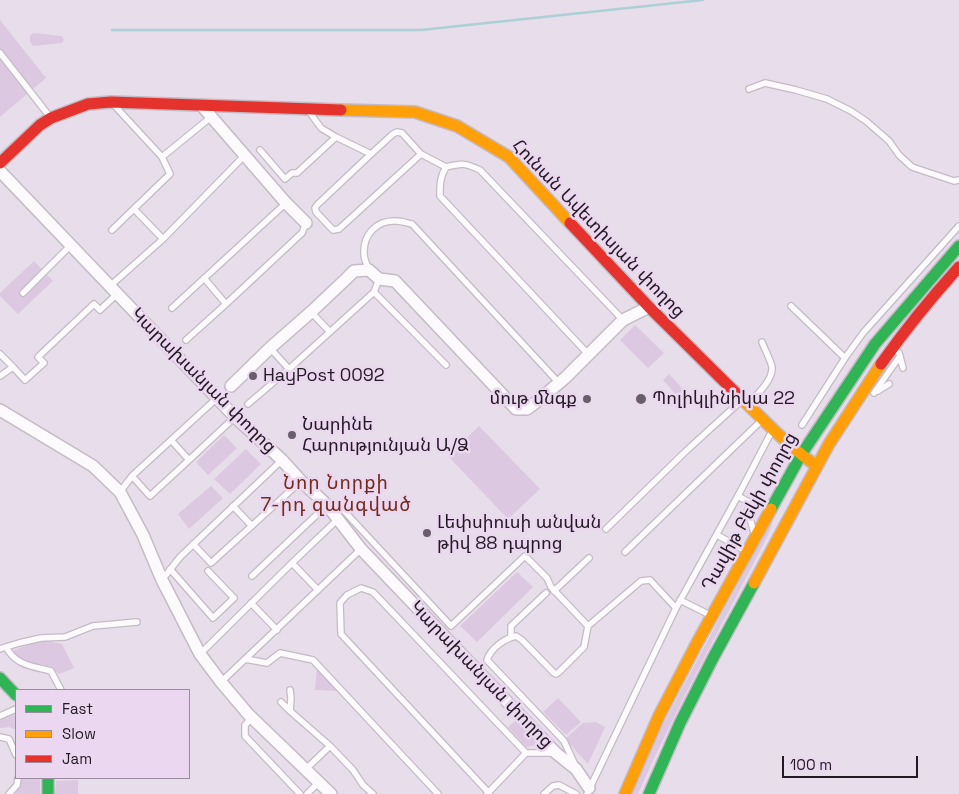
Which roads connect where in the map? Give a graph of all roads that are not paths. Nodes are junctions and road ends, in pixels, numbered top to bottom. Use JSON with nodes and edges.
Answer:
{"nodes":[{"id":1,"x":0,"y":53,"type":"edge"},
{"id":2,"x":749,"y":89,"type":"dead end"},
{"id":3,"x":111,"y":102,"type":"junction"},
{"id":4,"x":202,"y":106,"type":"junction"},
{"id":5,"x":307,"y":108,"type":"junction"},
{"id":6,"x":211,"y":117,"type":"junction"},
{"id":7,"x":51,"y":118,"type":"junction"},
{"id":8,"x":336,"y":137,"type":"junction"},
{"id":9,"x":260,"y":150,"type":"dead end"},
{"id":10,"x":371,"y":154,"type":"junction"},
{"id":11,"x":422,"y":154,"type":"junction"},
{"id":12,"x":245,"y":155,"type":"junction"},
{"id":13,"x":162,"y":157,"type":"junction"},
{"id":14,"x":0,"y":163,"type":"edge"},
{"id":15,"x":446,"y":166,"type":"junction"},
{"id":16,"x":0,"y":171,"type":"edge"},
{"id":17,"x":959,"y":180,"type":"edge"},
{"id":18,"x":286,"y":203,"type":"junction"},
{"id":19,"x":134,"y":209,"type":"junction"},
{"id":20,"x":306,"y":223,"type":"joint"},
{"id":21,"x":959,"y":226,"type":"edge"},
{"id":22,"x":112,"y":230,"type":"dead end"},
{"id":23,"x":163,"y":240,"type":"junction"},
{"id":24,"x":959,"y":242,"type":"edge"},
{"id":25,"x":71,"y":245,"type":"junction"},
{"id":26,"x":943,"y":245,"type":"junction"},
{"id":27,"x":959,"y":246,"type":"edge"},
{"id":28,"x":959,"y":267,"type":"edge"},
{"id":29,"x":369,"y":270,"type":"junction"},
{"id":30,"x":204,"y":278,"type":"junction"},
{"id":31,"x":380,"y":278,"type":"junction"},
{"id":32,"x":114,"y":290,"type":"junction"},
{"id":33,"x":23,"y":292,"type":"dead end"},
{"id":34,"x":374,"y":292,"type":"junction"},
{"id":35,"x":226,"y":304,"type":"junction"},
{"id":36,"x":792,"y":306,"type":"dead end"},
{"id":37,"x":649,"y":307,"type":"junction"},
{"id":38,"x":172,"y":308,"type":"dead end"},
{"id":39,"x":311,"y":312,"type":"junction"},
{"id":40,"x":622,"y":320,"type":"junction"},
{"id":41,"x":330,"y":332,"type":"junction"},
{"id":42,"x":898,"y":339,"type":"junction"},
{"id":43,"x":186,"y":340,"type":"dead end"},
{"id":44,"x":762,"y":342,"type":"dead end"},
{"id":45,"x":270,"y":348,"type":"junction"},
{"id":46,"x":0,"y":354,"type":"edge"},
{"id":47,"x":588,"y":354,"type":"junction"},
{"id":48,"x":900,"y":356,"type":"junction"},
{"id":49,"x":844,"y":358,"type":"junction"},
{"id":50,"x":446,"y":365,"type":"dead end"},
{"id":51,"x":13,"y":367,"type":"junction"},
{"id":52,"x":903,"y":368,"type":"dead end"},
{"id":53,"x":289,"y":369,"type":"junction"},
{"id":54,"x":0,"y":376,"type":"edge"},
{"id":55,"x":559,"y":383,"type":"junction"},
{"id":56,"x":889,"y":384,"type":"dead end"},
{"id":57,"x":231,"y":386,"type":"dead end"},
{"id":58,"x":869,"y":392,"type":"junction"},
{"id":59,"x":217,"y":398,"type":"junction"},
{"id":60,"x":745,"y":402,"type":"junction"},
{"id":61,"x":248,"y":404,"type":"dead end"},
{"id":62,"x":0,"y":410,"type":"edge"},
{"id":63,"x":235,"y":417,"type":"junction"},
{"id":64,"x":763,"y":419,"type":"junction"},
{"id":65,"x":802,"y":426,"type":"dead end"},
{"id":66,"x":773,"y":429,"type":"junction"},
{"id":67,"x":171,"y":440,"type":"junction"},
{"id":68,"x":801,"y":455,"type":"junction"},
{"id":69,"x":189,"y":460,"type":"junction"},
{"id":70,"x":282,"y":460,"type":"junction"},
{"id":71,"x":817,"y":466,"type":"junction"},
{"id":72,"x":132,"y":476,"type":"junction"},
{"id":73,"x":301,"y":481,"type":"junction"},
{"id":74,"x":120,"y":492,"type":"junction"},
{"id":75,"x":738,"y":496,"type":"junction"},
{"id":76,"x":775,"y":502,"type":"junction"},
{"id":77,"x":751,"y":504,"type":"junction"},
{"id":78,"x":327,"y":505,"type":"junction"},
{"id":79,"x":233,"y":506,"type":"junction"},
{"id":80,"x":341,"y":516,"type":"junction"},
{"id":81,"x":252,"y":526,"type":"junction"},
{"id":82,"x":606,"y":528,"type":"dead end"},
{"id":83,"x":716,"y":535,"type":"junction"},
{"id":84,"x":756,"y":537,"type":"junction"},
{"id":85,"x":193,"y":544,"type":"junction"},
{"id":86,"x":361,"y":550,"type":"junction"},
{"id":87,"x":625,"y":552,"type":"dead end"},
{"id":88,"x":747,"y":552,"type":"junction"},
{"id":89,"x":589,"y":558,"type":"dead end"},
{"id":90,"x":292,"y":563,"type":"junction"},
{"id":91,"x":170,"y":569,"type":"junction"},
{"id":92,"x":208,"y":572,"type":"dead end"},
{"id":93,"x":252,"y":576,"type":"dead end"},
{"id":94,"x":162,"y":580,"type":"junction"},
{"id":95,"x":318,"y":590,"type":"junction"},
{"id":96,"x":554,"y":590,"type":"junction"},
{"id":97,"x":546,"y":593,"type":"dead end"},
{"id":98,"x":680,"y":600,"type":"junction"},
{"id":99,"x":251,"y":603,"type":"junction"},
{"id":100,"x":676,"y":608,"type":"junction"},
{"id":101,"x":712,"y":616,"type":"junction"},
{"id":102,"x":137,"y":622,"type":"dead end"},
{"id":103,"x":588,"y":626,"type":"junction"},
{"id":104,"x":276,"y":630,"type":"junction"},
{"id":105,"x":511,"y":637,"type":"junction"},
{"id":106,"x":3,"y":648,"type":"edge"},
{"id":107,"x":200,"y":654,"type":"junction"},
{"id":108,"x":245,"y":659,"type":"junction"},
{"id":109,"x":0,"y":678,"type":"edge"},
{"id":110,"x":221,"y":682,"type":"junction"},
{"id":111,"x":60,"y":689,"type":"edge"},
{"id":112,"x":290,"y":690,"type":"dead end"},
{"id":113,"x":15,"y":694,"type":"edge"},
{"id":114,"x":281,"y":702,"type":"dead end"},
{"id":115,"x":15,"y":709,"type":"edge"},
{"id":116,"x":290,"y":711,"type":"junction"},
{"id":117,"x":0,"y":716,"type":"edge"},
{"id":118,"x":252,"y":718,"type":"junction"},
{"id":119,"x":0,"y":737,"type":"edge"},
{"id":120,"x":330,"y":746,"type":"junction"},
{"id":121,"x":15,"y":753,"type":"edge"},
{"id":122,"x":526,"y":753,"type":"junction"},
{"id":123,"x":556,"y":753,"type":"junction"},
{"id":124,"x":576,"y":769,"type":"junction"},
{"id":125,"x":306,"y":770,"type":"junction"},
{"id":126,"x":18,"y":779,"type":"edge"},
{"id":127,"x":48,"y":779,"type":"edge"},
{"id":128,"x":318,"y":782,"type":"junction"},
{"id":129,"x":588,"y":791,"type":"edge"},
{"id":130,"x":371,"y":793,"type":"edge"},
{"id":131,"x":488,"y":793,"type":"edge"},
{"id":132,"x":9,"y":794,"type":"edge"},
{"id":133,"x":48,"y":794,"type":"edge"},
{"id":134,"x":300,"y":794,"type":"edge"},
{"id":135,"x":307,"y":794,"type":"edge"},
{"id":136,"x":331,"y":794,"type":"edge"},
{"id":137,"x":438,"y":794,"type":"edge"},
{"id":138,"x":544,"y":794,"type":"edge"},
{"id":139,"x":576,"y":794,"type":"edge"},
{"id":140,"x":625,"y":794,"type":"edge"},
{"id":141,"x":649,"y":794,"type":"edge"}],
"edges":[{"from":1,"to":7,"type":"lane"},
{"from":2,"to":17,"type":"lane"},
{"from":3,"to":4,"type":"main road","name":"Հունան Ավետիսյան փողոց"},
{"from":3,"to":7,"type":"main road","name":"Հունան Ավետիսյան փողոց"},
{"from":3,"to":13,"type":"lane"},
{"from":4,"to":5,"type":"main road","name":"Հունան Ավետիսյան փողոց"},
{"from":4,"to":6,"type":"street"},
{"from":5,"to":8,"type":"lane"},
{"from":5,"to":37,"type":"main road","name":"Հունան Ավետիսյան փողոց"},
{"from":6,"to":12,"type":"street"},
{"from":6,"to":13,"type":"lane"},
{"from":7,"to":14,"type":"main road","name":"Հունան Ավետիսյան փողոց"},
{"from":8,"to":9,"type":"lane"},
{"from":8,"to":10,"type":"lane"},
{"from":10,"to":11,"type":"lane"},
{"from":10,"to":11,"type":"lane"},
{"from":11,"to":15,"type":"lane"},
{"from":12,"to":18,"type":"street"},
{"from":12,"to":23,"type":"lane"},
{"from":13,"to":19,"type":"lane"},
{"from":15,"to":40,"type":"lane"},
{"from":15,"to":47,"type":"lane"},
{"from":16,"to":25,"type":"street","name":"Կարախանյան փողոց"},
{"from":18,"to":20,"type":"street"},
{"from":18,"to":30,"type":"lane"},
{"from":19,"to":22,"type":"lane"},
{"from":19,"to":23,"type":"lane"},
{"from":20,"to":35,"type":"lane"},
{"from":21,"to":26,"type":"lane"},
{"from":23,"to":32,"type":"lane"},
{"from":24,"to":26,"type":"lane"},
{"from":25,"to":32,"type":"street","name":"Կարախանյան փողոց"},
{"from":25,"to":33,"type":"lane"},
{"from":26,"to":49,"type":"lane"},
{"from":27,"to":68,"type":"main road","name":"Դավիթ Բեկի փողոց"},
{"from":28,"to":42,"type":"main road","name":"Դավիթ Բեկի փողոց"},
{"from":29,"to":31,"type":"street"},
{"from":29,"to":39,"type":"street"},
{"from":29,"to":55,"type":"lane"},
{"from":30,"to":35,"type":"lane"},
{"from":30,"to":38,"type":"lane"},
{"from":31,"to":34,"type":"lane"},
{"from":31,"to":55,"type":"street"},
{"from":32,"to":51,"type":"lane"},
{"from":32,"to":59,"type":"street","name":"Կարախանյան փողոց"},
{"from":34,"to":41,"type":"lane"},
{"from":34,"to":50,"type":"lane"},
{"from":35,"to":43,"type":"lane"},
{"from":36,"to":49,"type":"lane"},
{"from":37,"to":40,"type":"street"},
{"from":37,"to":60,"type":"main road","name":"Հունան Ավետիսյան փողոց"},
{"from":39,"to":41,"type":"lane"},
{"from":39,"to":45,"type":"street"},
{"from":40,"to":47,"type":"street"},
{"from":41,"to":53,"type":"lane"},
{"from":42,"to":48,"type":"lane"},
{"from":42,"to":58,"type":"main road","name":"Դավիթ Բեկի փողոց"},
{"from":44,"to":60,"type":"lane"},
{"from":45,"to":53,"type":"lane"},
{"from":45,"to":57,"type":"street"},
{"from":46,"to":51,"type":"lane"},
{"from":47,"to":55,"type":"street"},
{"from":48,"to":52,"type":"lane"},
{"from":48,"to":58,"type":"lane"},
{"from":49,"to":65,"type":"lane"},
{"from":51,"to":54,"type":"lane"},
{"from":53,"to":61,"type":"lane"},
{"from":56,"to":58,"type":"lane"},
{"from":58,"to":71,"type":"main road","name":"Դավիթ Բեկի փողոց"},
{"from":59,"to":63,"type":"street","name":"Կարախանյան փողոց"},
{"from":59,"to":67,"type":"lane"},
{"from":60,"to":64,"type":"main road","name":"Հունան Ավետիսյան փողոց"},
{"from":60,"to":82,"type":"lane"},
{"from":62,"to":74,"type":"street"},
{"from":63,"to":69,"type":"lane"},
{"from":63,"to":70,"type":"street","name":"Կարախանյան փողոց"},
{"from":64,"to":66,"type":"main road","name":"Հունան Ավետիսյան փողոց"},
{"from":64,"to":87,"type":"lane"},
{"from":66,"to":68,"type":"main road","name":"Հունան Ավետիսյան փողոց"},
{"from":66,"to":75,"type":"lane"},
{"from":67,"to":69,"type":"lane"},
{"from":67,"to":72,"type":"lane"},
{"from":68,"to":71,"type":"main road","name":"Հունան Ավետիսյան փողոց"},
{"from":68,"to":76,"type":"main road","name":"Դավիթ Բեկի փողոց"},
{"from":69,"to":72,"type":"lane"},
{"from":70,"to":73,"type":"street","name":"Կարախանյան փողոց"},
{"from":70,"to":79,"type":"lane"},
{"from":71,"to":141,"type":"main road","name":"Դավիթ Բեկի փողոց"},
{"from":72,"to":74,"type":"lane"},
{"from":73,"to":78,"type":"street","name":"Կարախանյան փողոց"},
{"from":73,"to":81,"type":"lane"},
{"from":74,"to":94,"type":"street"},
{"from":75,"to":77,"type":"lane"},
{"from":75,"to":83,"type":"lane"},
{"from":76,"to":77,"type":"lane"},
{"from":76,"to":84,"type":"main road","name":"Դավիթ Բեկի փողոց"},
{"from":77,"to":84,"type":"lane"},
{"from":78,"to":80,"type":"street","name":"Կարախանյան փողոց"},
{"from":78,"to":93,"type":"lane"},
{"from":79,"to":81,"type":"lane"},
{"from":79,"to":85,"type":"lane"},
{"from":80,"to":86,"type":"street","name":"Կարախանյան փողոց"},
{"from":80,"to":90,"type":"lane"},
{"from":80,"to":96,"type":"lane"},
{"from":81,"to":85,"type":"lane"},
{"from":83,"to":88,"type":"lane"},
{"from":83,"to":98,"type":"lane"},
{"from":84,"to":88,"type":"main road","name":"Դավիթ Բեկի փողոց"},
{"from":85,"to":91,"type":"lane"},
{"from":86,"to":95,"type":"lane"},
{"from":86,"to":123,"type":"street","name":"Կարախանյան փողոց"},
{"from":88,"to":101,"type":"main road","name":"Դավիթ Բեկի փողոց"},
{"from":89,"to":96,"type":"lane"},
{"from":90,"to":95,"type":"lane"},
{"from":90,"to":99,"type":"lane"},
{"from":91,"to":92,"type":"lane"},
{"from":91,"to":94,"type":"lane"},
{"from":94,"to":107,"type":"street"},
{"from":95,"to":104,"type":"lane"},
{"from":96,"to":103,"type":"lane"},
{"from":97,"to":105,"type":"lane"},
{"from":98,"to":100,"type":"lane"},
{"from":98,"to":101,"type":"lane"},
{"from":99,"to":104,"type":"lane"},
{"from":99,"to":107,"type":"lane"},
{"from":100,"to":103,"type":"lane"},
{"from":100,"to":129,"type":"lane"},
{"from":101,"to":140,"type":"main road","name":"Դավիթ Բեկի փողոց"},
{"from":102,"to":106,"type":"lane"},
{"from":103,"to":105,"type":"lane"},
{"from":104,"to":108,"type":"lane"},
{"from":105,"to":124,"type":"lane"},
{"from":106,"to":111,"type":"lane"},
{"from":107,"to":110,"type":"street"},
{"from":108,"to":110,"type":"lane"},
{"from":108,"to":137,"type":"lane"},
{"from":109,"to":113,"type":"main road"},
{"from":110,"to":118,"type":"street"},
{"from":112,"to":116,"type":"lane"},
{"from":114,"to":116,"type":"lane"},
{"from":115,"to":117,"type":"lane"},
{"from":116,"to":120,"type":"lane"},
{"from":118,"to":125,"type":"street"},
{"from":118,"to":134,"type":"lane"},
{"from":119,"to":121,"type":"lane"},
{"from":120,"to":125,"type":"lane"},
{"from":120,"to":130,"type":"lane"},
{"from":122,"to":123,"type":"lane"},
{"from":122,"to":131,"type":"lane"},
{"from":122,"to":131,"type":"lane"},
{"from":123,"to":124,"type":"street","name":"Կարախանյան փողոց"},
{"from":124,"to":129,"type":"street","name":"Կարախանյան փողոց"},
{"from":125,"to":128,"type":"street"},
{"from":126,"to":132,"type":"lane"},
{"from":127,"to":133,"type":"main road"},
{"from":128,"to":135,"type":"lane"},
{"from":128,"to":136,"type":"street"},
{"from":138,"to":139,"type":"lane"}]}
